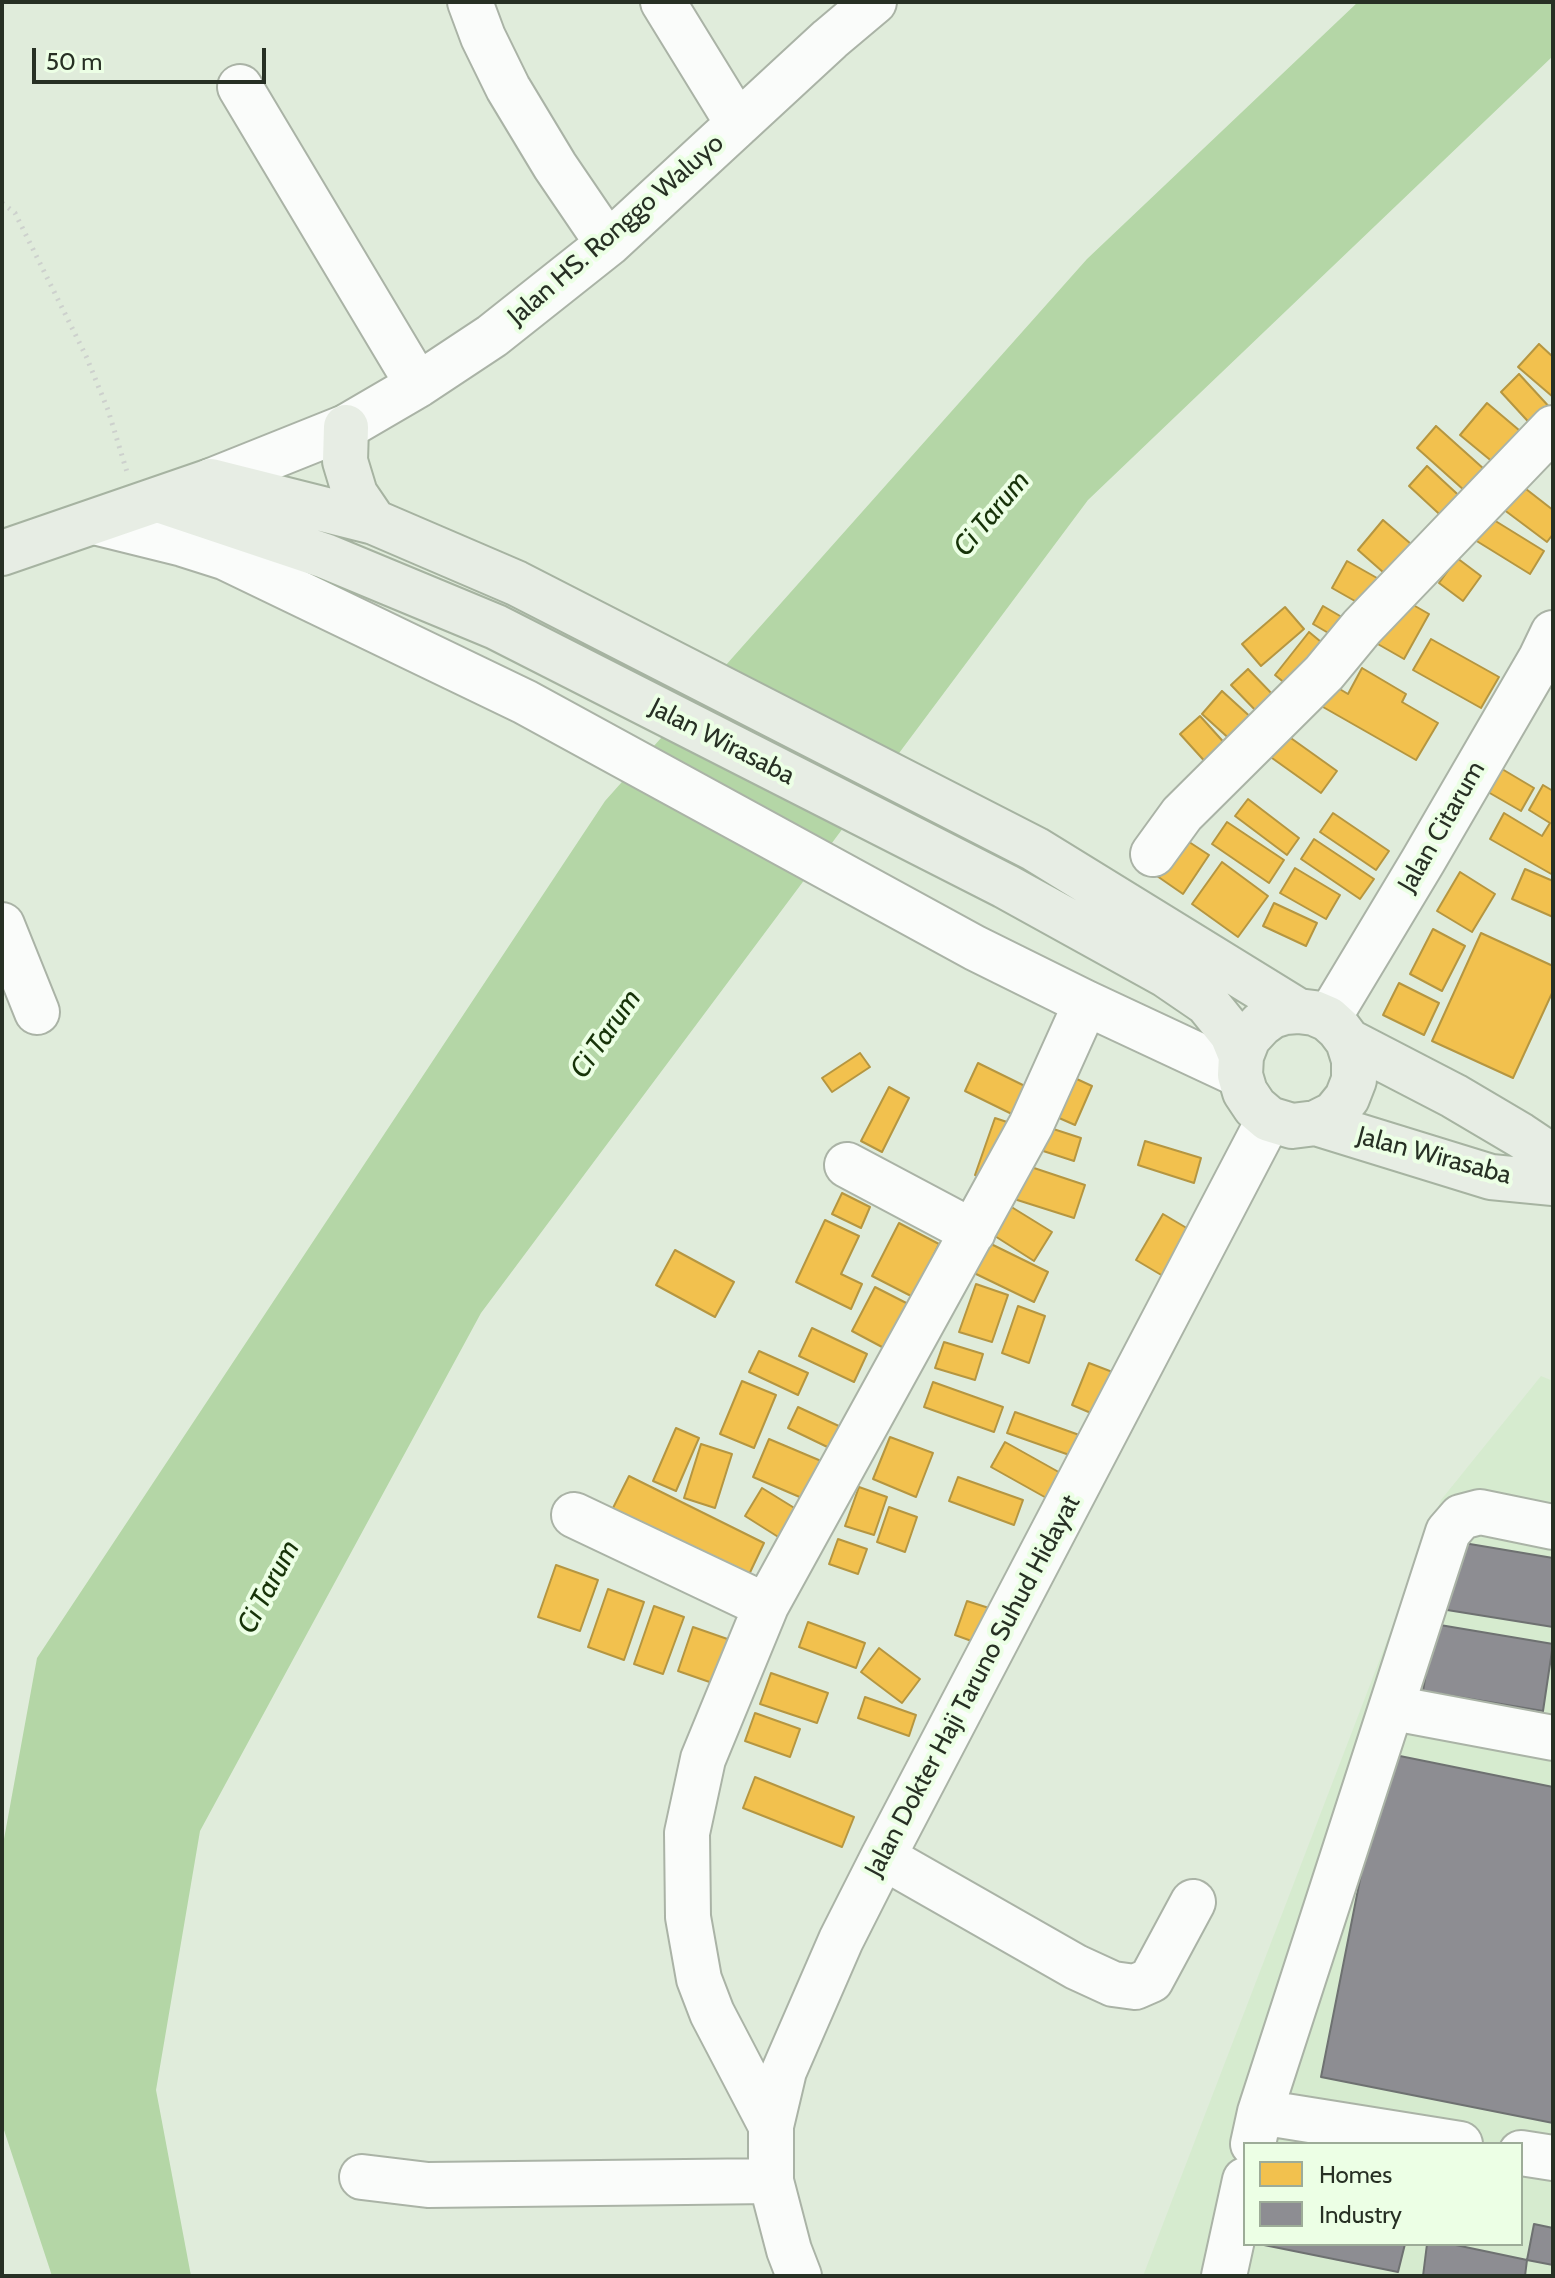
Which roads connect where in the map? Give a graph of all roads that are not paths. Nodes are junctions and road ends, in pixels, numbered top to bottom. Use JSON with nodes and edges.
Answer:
{"nodes":[{"id":1,"x":470,"y":2,"type":"edge"},
{"id":2,"x":663,"y":2,"type":"edge"},
{"id":3,"x":874,"y":2,"type":"edge"},
{"id":4,"x":240,"y":87,"type":"dead end"},
{"id":5,"x":738,"y":124,"type":"junction"},
{"id":6,"x":608,"y":244,"type":"junction"},
{"id":7,"x":418,"y":385,"type":"junction"},
{"id":8,"x":346,"y":427,"type":"junction"},
{"id":9,"x":1553,"y":428,"type":"edge"},
{"id":10,"x":211,"y":481,"type":"junction"},
{"id":11,"x":148,"y":504,"type":"junction"},
{"id":12,"x":94,"y":522,"type":"junction"},
{"id":13,"x":374,"y":522,"type":"junction"},
{"id":14,"x":2,"y":553,"type":"edge"},
{"id":15,"x":1553,"y":633,"type":"edge"},
{"id":16,"x":1153,"y":854,"type":"dead end"},
{"id":17,"x":2,"y":925,"type":"edge"},
{"id":18,"x":1086,"y":1003,"type":"junction"},
{"id":19,"x":37,"y":1012,"type":"dead end"},
{"id":20,"x":1325,"y":1023,"type":"junction"},
{"id":21,"x":1241,"y":1065,"type":"junction"},
{"id":22,"x":1269,"y":1119,"type":"junction"},
{"id":23,"x":1316,"y":1123,"type":"junction"},
{"id":24,"x":1553,"y":1157,"type":"edge"},
{"id":25,"x":847,"y":1165,"type":"dead end"},
{"id":26,"x":1553,"y":1183,"type":"edge"},
{"id":27,"x":973,"y":1232,"type":"junction"},
{"id":28,"x":574,"y":1515,"type":"dead end"},
{"id":29,"x":1553,"y":1527,"type":"edge"},
{"id":30,"x":766,"y":1606,"type":"junction"},
{"id":31,"x":1393,"y":1708,"type":"junction"},
{"id":32,"x":1553,"y":1738,"type":"edge"},
{"id":33,"x":883,"y":1857,"type":"junction"},
{"id":34,"x":1193,"y":1902,"type":"dead end"},
{"id":35,"x":771,"y":2126,"type":"junction"},
{"id":36,"x":1256,"y":2128,"type":"edge"},
{"id":37,"x":1434,"y":2142,"type":"edge"},
{"id":38,"x":1523,"y":2153,"type":"edge"},
{"id":39,"x":1553,"y":2158,"type":"edge"},
{"id":40,"x":362,"y":2177,"type":"dead end"},
{"id":41,"x":771,"y":2181,"type":"junction"},
{"id":42,"x":1243,"y":2189,"type":"edge"},
{"id":43,"x":799,"y":2276,"type":"edge"},
{"id":44,"x":1224,"y":2276,"type":"edge"}],
"edges":[{"from":1,"to":6,"type":"street"},
{"from":2,"to":5,"type":"street"},
{"from":3,"to":5,"type":"street","name":"Jalan HS. Ronggo Waluyo"},
{"from":4,"to":7,"type":"street"},
{"from":5,"to":6,"type":"street","name":"Jalan HS. Ronggo Waluyo"},
{"from":6,"to":7,"type":"street","name":"Jalan HS. Ronggo Waluyo"},
{"from":7,"to":8,"type":"street","name":"Jalan HS. Ronggo Waluyo"},
{"from":8,"to":10,"type":"street","name":"Jalan HS. Ronggo Waluyo"},
{"from":8,"to":13,"type":"main road"},
{"from":9,"to":16,"type":"street"},
{"from":10,"to":11,"type":"main road","name":"Jalan HS. Ronggo Waluyo"},
{"from":10,"to":13,"type":"main road","name":"Jalan Wirasaba"},
{"from":11,"to":12,"type":"main road","name":"Jalan HS. Ronggo Waluyo"},
{"from":11,"to":21,"type":"main road","name":"Jalan Wirasaba"},
{"from":12,"to":14,"type":"main road","name":"Jalan HS. Ronggo Waluyo"},
{"from":12,"to":18,"type":"street"},
{"from":13,"to":20,"type":"main road","name":"Jalan Wirasaba"},
{"from":15,"to":20,"type":"street","name":"Jalan Citarum"},
{"from":17,"to":19,"type":"street"},
{"from":18,"to":21,"type":"street"},
{"from":18,"to":27,"type":"street"},
{"from":20,"to":21,"type":"main road"},
{"from":20,"to":23,"type":"main road"},
{"from":20,"to":24,"type":"main road","name":"Jalan Wirasaba"},
{"from":21,"to":22,"type":"main road"},
{"from":22,"to":23,"type":"main road"},
{"from":22,"to":33,"type":"street","name":"Jalan Dokter Haji Taruno Suhud Hidayat"},
{"from":23,"to":26,"type":"main road","name":"Jalan Wirasaba"},
{"from":25,"to":27,"type":"street"},
{"from":27,"to":30,"type":"street"},
{"from":28,"to":30,"type":"street"},
{"from":29,"to":31,"type":"street"},
{"from":30,"to":35,"type":"street"},
{"from":31,"to":32,"type":"street"},
{"from":31,"to":36,"type":"street"},
{"from":33,"to":34,"type":"street"},
{"from":33,"to":35,"type":"street","name":"Jalan Dokter Haji Taruno Suhud Hidayat"},
{"from":35,"to":41,"type":"street","name":"Jalan Dokter Haji Taruno Suhud Hidayat"},
{"from":36,"to":37,"type":"street"},
{"from":38,"to":39,"type":"street"},
{"from":40,"to":41,"type":"street"},
{"from":41,"to":43,"type":"street","name":"Jalan Dokter Haji Taruno Suhud Hidayat"},
{"from":42,"to":44,"type":"street"}]}
